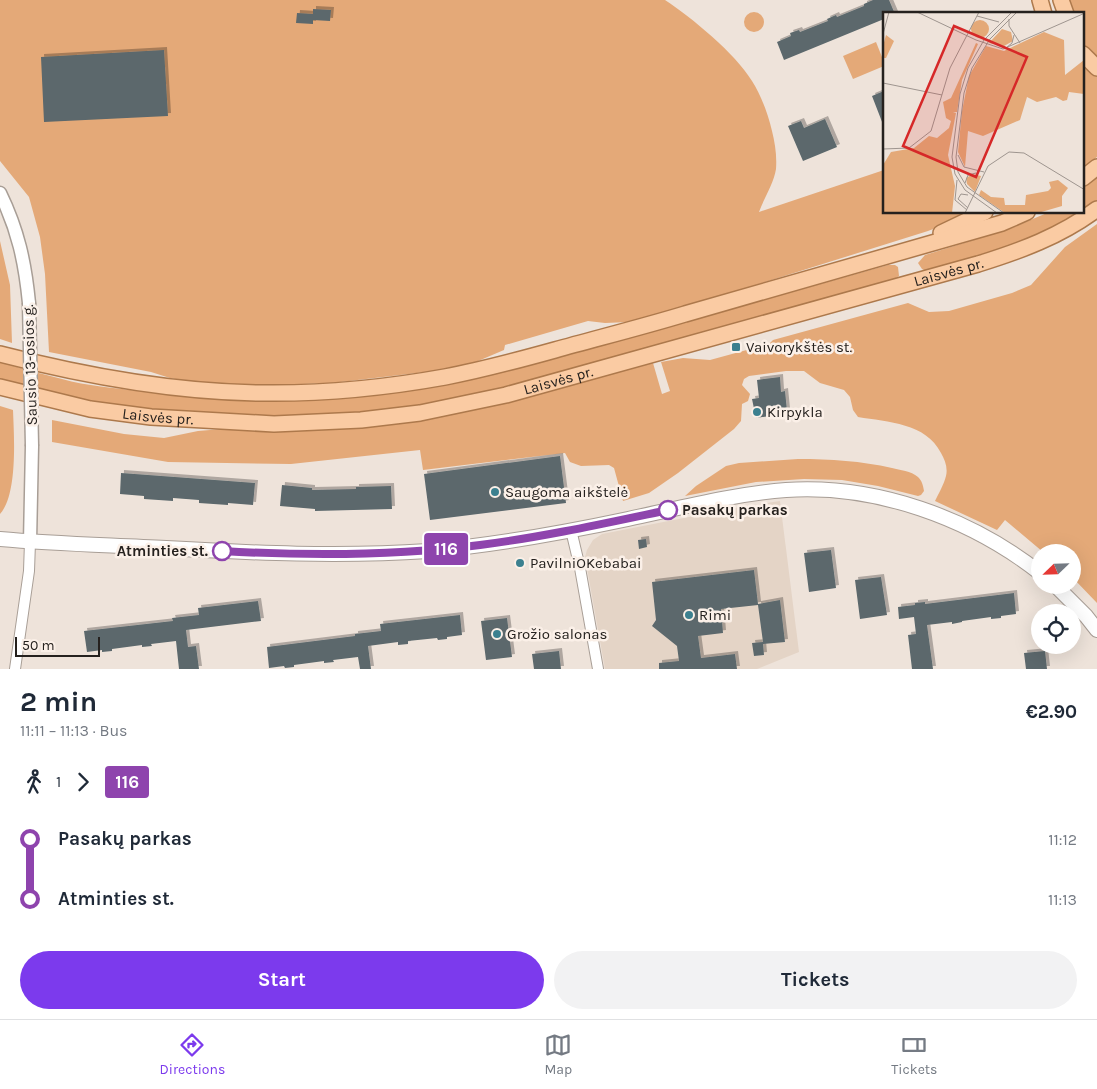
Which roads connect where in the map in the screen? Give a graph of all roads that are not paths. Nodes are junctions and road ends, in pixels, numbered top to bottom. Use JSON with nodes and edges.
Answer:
{"nodes":[{"id":1,"x":1084,"y":55,"type":"edge"},
{"id":2,"x":1097,"y":68,"type":"edge"},
{"id":3,"x":1097,"y":167,"type":"edge"},
{"id":4,"x":1084,"y":177,"type":"edge"},
{"id":5,"x":0,"y":193,"type":"edge"},
{"id":6,"x":1097,"y":209,"type":"edge"},
{"id":7,"x":981,"y":214,"type":"edge"},
{"id":8,"x":1022,"y":214,"type":"edge"},
{"id":9,"x":888,"y":256,"type":"junction"},
{"id":10,"x":0,"y":354,"type":"edge"},
{"id":11,"x":0,"y":387,"type":"edge"},
{"id":12,"x":571,"y":530,"type":"junction"},
{"id":13,"x":0,"y":539,"type":"edge"},
{"id":14,"x":30,"y":542,"type":"junction"},
{"id":15,"x":1031,"y":566,"type":"edge"},
{"id":16,"x":1064,"y":594,"type":"edge"},
{"id":17,"x":1097,"y":630,"type":"edge"},
{"id":18,"x":15,"y":669,"type":"edge"},
{"id":19,"x":598,"y":669,"type":"edge"}],
"edges":[{"from":1,"to":2,"type":"main road"},
{"from":3,"to":4,"type":"main road"},
{"from":5,"to":14,"type":"street","name":"Sausio 13-osios g.","bridge":true},
{"from":6,"to":11,"type":"main road","name":"Laisvės pr."},
{"from":7,"to":9,"type":"main road"},
{"from":8,"to":9,"type":"main road","name":"Laisvės pr."},
{"from":9,"to":10,"type":"main road","name":"Laisvės pr."},
{"from":12,"to":14,"type":"main road"},
{"from":12,"to":15,"type":"main road"},
{"from":12,"to":19,"type":"street"},
{"from":13,"to":14,"type":"main road"},
{"from":14,"to":18,"type":"street"},
{"from":16,"to":17,"type":"main road"}]}
